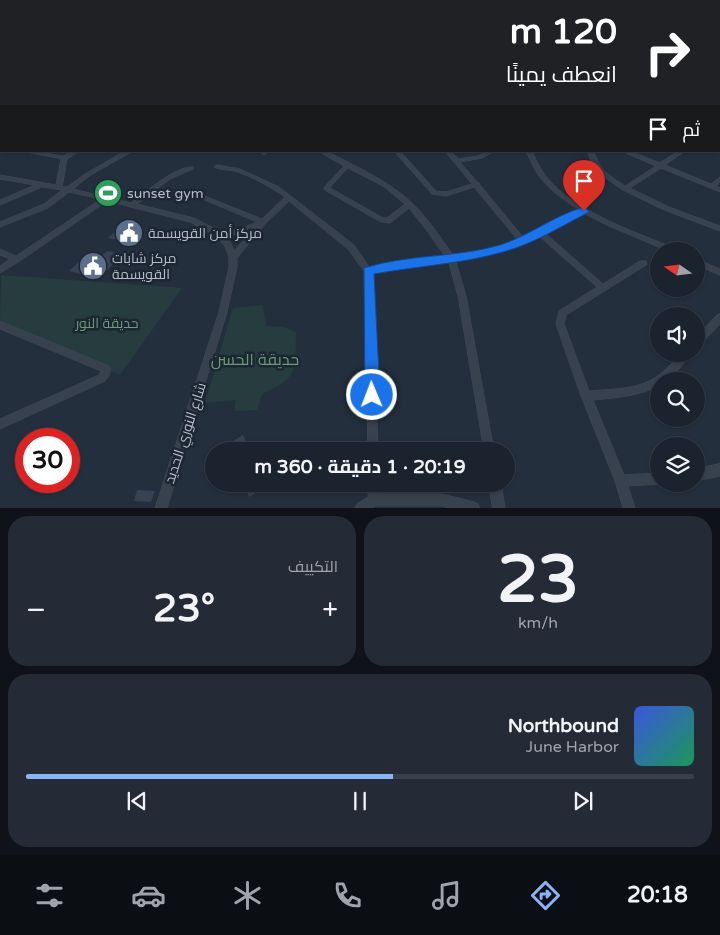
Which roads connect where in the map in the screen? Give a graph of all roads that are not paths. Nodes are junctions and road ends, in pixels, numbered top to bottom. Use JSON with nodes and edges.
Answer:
{"nodes":[{"id":1,"x":31,"y":152,"type":"edge"},
{"id":2,"x":75,"y":152,"type":"edge"},
{"id":3,"x":128,"y":152,"type":"edge"},
{"id":4,"x":323,"y":152,"type":"edge"},
{"id":5,"x":398,"y":152,"type":"edge"},
{"id":6,"x":449,"y":152,"type":"edge"},
{"id":7,"x":490,"y":152,"type":"edge"},
{"id":8,"x":530,"y":152,"type":"edge"},
{"id":9,"x":591,"y":152,"type":"edge"},
{"id":10,"x":626,"y":152,"type":"edge"},
{"id":11,"x":681,"y":152,"type":"edge"},
{"id":12,"x":64,"y":158,"type":"junction"},
{"id":13,"x":456,"y":161,"type":"junction"},
{"id":14,"x":347,"y":166,"type":"junction"},
{"id":15,"x":217,"y":167,"type":"dead end"},
{"id":16,"x":191,"y":168,"type":"dead end"},
{"id":17,"x":660,"y":168,"type":"junction"},
{"id":18,"x":95,"y":171,"type":"junction"},
{"id":19,"x":87,"y":175,"type":"junction"},
{"id":20,"x":0,"y":177,"type":"edge"},
{"id":21,"x":720,"y":179,"type":"edge"},
{"id":22,"x":477,"y":184,"type":"junction"},
{"id":23,"x":42,"y":185,"type":"junction"},
{"id":24,"x":59,"y":187,"type":"junction"},
{"id":25,"x":711,"y":187,"type":"junction"},
{"id":26,"x":624,"y":189,"type":"junction"},
{"id":27,"x":73,"y":190,"type":"junction"},
{"id":28,"x":720,"y":190,"type":"edge"},
{"id":29,"x":190,"y":192,"type":"dead end"},
{"id":30,"x":107,"y":198,"type":"junction"},
{"id":31,"x":288,"y":198,"type":"junction"},
{"id":32,"x":0,"y":202,"type":"edge"},
{"id":33,"x":409,"y":204,"type":"junction"},
{"id":34,"x":132,"y":205,"type":"junction"},
{"id":35,"x":584,"y":211,"type":"junction"},
{"id":36,"x":263,"y":222,"type":"junction"},
{"id":37,"x":0,"y":225,"type":"edge"},
{"id":38,"x":720,"y":229,"type":"edge"},
{"id":39,"x":540,"y":233,"type":"junction"},
{"id":40,"x":220,"y":235,"type":"junction"},
{"id":41,"x":522,"y":240,"type":"junction"},
{"id":42,"x":654,"y":242,"type":"edge"},
{"id":43,"x":0,"y":252,"type":"edge"},
{"id":44,"x":233,"y":257,"type":"junction"},
{"id":45,"x":18,"y":259,"type":"junction"},
{"id":46,"x":452,"y":260,"type":"junction"},
{"id":47,"x":643,"y":262,"type":"dead end"},
{"id":48,"x":705,"y":266,"type":"edge"},
{"id":49,"x":0,"y":270,"type":"edge"},
{"id":50,"x":368,"y":271,"type":"junction"},
{"id":51,"x":720,"y":272,"type":"edge"},
{"id":52,"x":602,"y":288,"type":"junction"},
{"id":53,"x":720,"y":318,"type":"edge"},
{"id":54,"x":1,"y":327,"type":"edge"},
{"id":55,"x":705,"y":334,"type":"edge"},
{"id":56,"x":678,"y":362,"type":"edge"},
{"id":57,"x":586,"y":396,"type":"junction"},
{"id":58,"x":0,"y":424,"type":"edge"},
{"id":59,"x":373,"y":442,"type":"edge"},
{"id":60,"x":487,"y":442,"type":"edge"},
{"id":61,"x":720,"y":470,"type":"edge"},
{"id":62,"x":705,"y":472,"type":"edge"},
{"id":63,"x":650,"y":479,"type":"edge"},
{"id":64,"x":621,"y":481,"type":"junction"},
{"id":65,"x":374,"y":492,"type":"edge"},
{"id":66,"x":496,"y":492,"type":"edge"},
{"id":67,"x":374,"y":500,"type":"junction"},
{"id":68,"x":161,"y":508,"type":"edge"},
{"id":69,"x":361,"y":508,"type":"edge"},
{"id":70,"x":474,"y":508,"type":"edge"},
{"id":71,"x":499,"y":508,"type":"edge"},
{"id":72,"x":629,"y":508,"type":"edge"}],
"edges":[{"from":1,"to":12,"type":"street"},
{"from":2,"to":12,"type":"street"},
{"from":3,"to":18,"type":"street"},
{"from":4,"to":14,"type":"street"},
{"from":5,"to":22,"type":"street"},
{"from":6,"to":13,"type":"street"},
{"from":7,"to":13,"type":"street"},
{"from":8,"to":35,"type":"street"},
{"from":9,"to":26,"type":"street"},
{"from":10,"to":17,"type":"street"},
{"from":11,"to":17,"type":"street"},
{"from":12,"to":24,"type":"street"},
{"from":13,"to":22,"type":"street"},
{"from":14,"to":33,"type":"street"},
{"from":14,"to":33,"type":"street"},
{"from":15,"to":31,"type":"street"},
{"from":16,"to":34,"type":"street"},
{"from":17,"to":25,"type":"street"},
{"from":17,"to":26,"type":"street"},
{"from":18,"to":19,"type":"street"},
{"from":18,"to":27,"type":"street"},
{"from":19,"to":24,"type":"street"},
{"from":19,"to":27,"type":"street"},
{"from":20,"to":23,"type":"street"},
{"from":21,"to":25,"type":"street"},
{"from":22,"to":41,"type":"street"},
{"from":23,"to":24,"type":"street"},
{"from":23,"to":32,"type":"street"},
{"from":24,"to":27,"type":"street"},
{"from":25,"to":28,"type":"street"},
{"from":26,"to":38,"type":"street"},
{"from":27,"to":30,"type":"street"},
{"from":27,"to":37,"type":"street"},
{"from":29,"to":36,"type":"street"},
{"from":30,"to":34,"type":"street"},
{"from":30,"to":45,"type":"street"},
{"from":31,"to":36,"type":"street"},
{"from":31,"to":50,"type":"street"},
{"from":33,"to":46,"type":"street"},
{"from":34,"to":40,"type":"street"},
{"from":35,"to":39,"type":"street"},
{"from":35,"to":42,"type":"street"},
{"from":36,"to":40,"type":"street"},
{"from":36,"to":44,"type":"street"},
{"from":39,"to":41,"type":"street"},
{"from":39,"to":52,"type":"street"},
{"from":40,"to":44,"type":"street"},
{"from":41,"to":46,"type":"street"},
{"from":43,"to":45,"type":"street"},
{"from":44,"to":68,"type":"street","name":"شارع النوري الحديد"},
{"from":45,"to":49,"type":"street"},
{"from":46,"to":50,"type":"street"},
{"from":46,"to":60,"type":"street"},
{"from":47,"to":52,"type":"street"},
{"from":48,"to":51,"type":"street"},
{"from":50,"to":59,"type":"street"},
{"from":52,"to":57,"type":"street"},
{"from":53,"to":55,"type":"street"},
{"from":54,"to":58,"type":"street"},
{"from":56,"to":57,"type":"street"},
{"from":57,"to":64,"type":"street"},
{"from":61,"to":62,"type":"street"},
{"from":63,"to":64,"type":"street"},
{"from":64,"to":72,"type":"street"},
{"from":65,"to":67,"type":"street"},
{"from":66,"to":71,"type":"street"},
{"from":67,"to":69,"type":"street"},
{"from":67,"to":70,"type":"street"}]}
